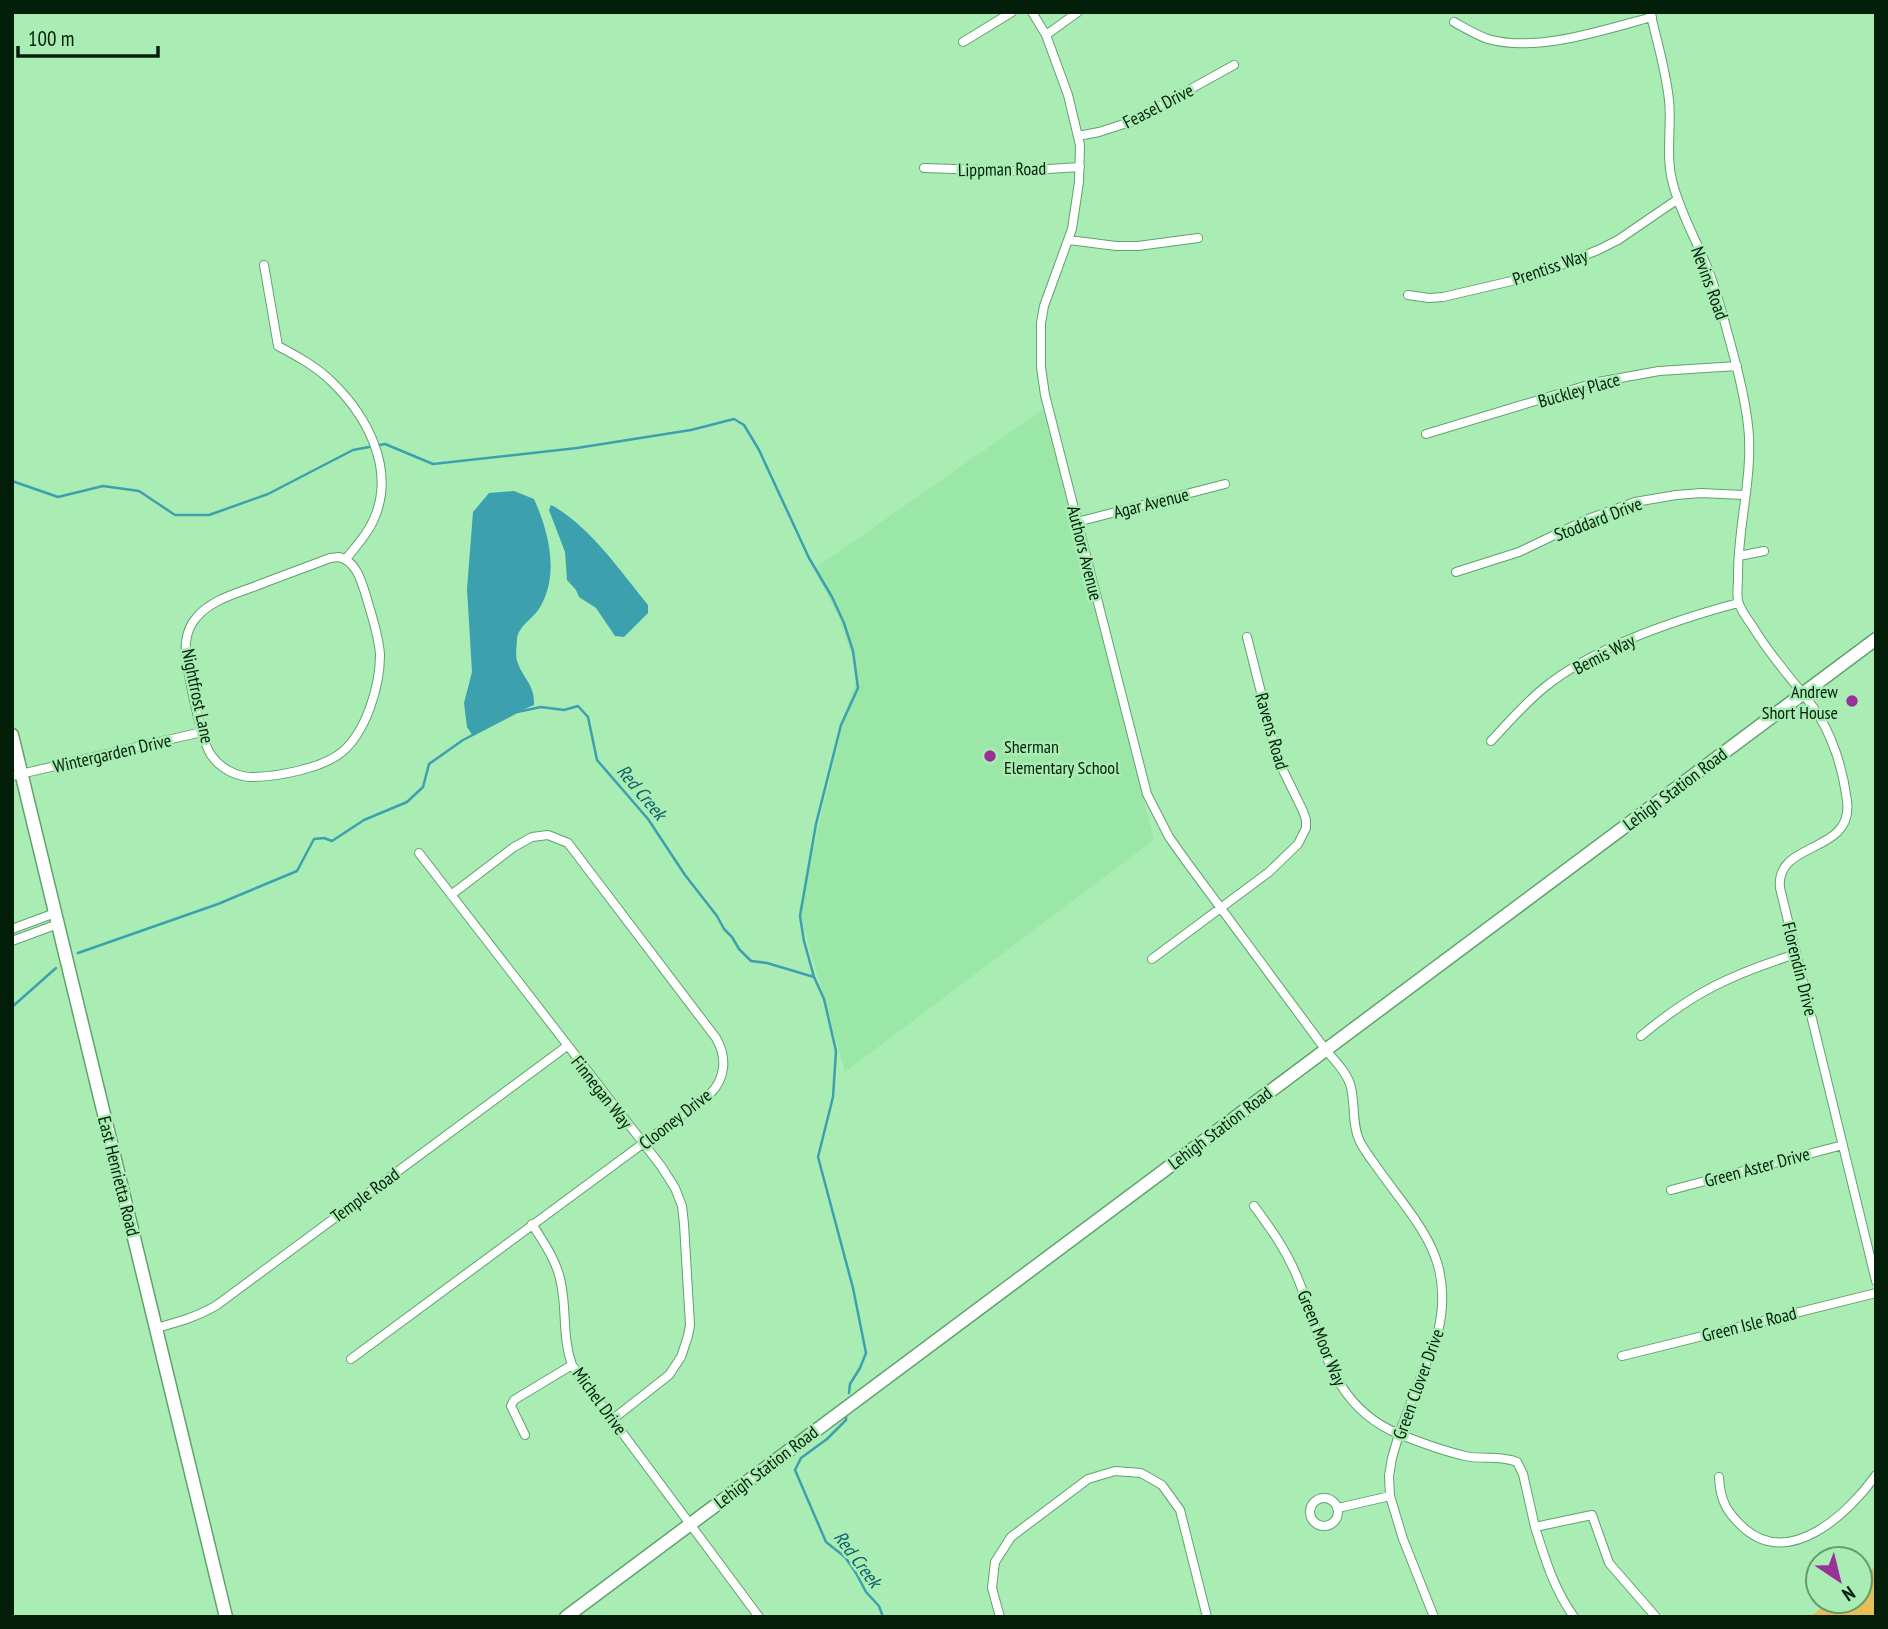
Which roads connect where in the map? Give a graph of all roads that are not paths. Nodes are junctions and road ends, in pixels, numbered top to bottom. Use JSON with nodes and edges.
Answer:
{"nodes":[{"id":1,"x":1012,"y":12,"type":"edge"},
{"id":2,"x":1032,"y":12,"type":"edge"},
{"id":3,"x":1078,"y":12,"type":"edge"},
{"id":4,"x":1651,"y":14,"type":"edge"},
{"id":5,"x":1454,"y":22,"type":"dead end"},
{"id":6,"x":1046,"y":35,"type":"junction"},
{"id":7,"x":963,"y":42,"type":"dead end"},
{"id":8,"x":1234,"y":65,"type":"dead end"},
{"id":9,"x":1078,"y":136,"type":"junction"},
{"id":10,"x":1080,"y":167,"type":"junction"},
{"id":11,"x":924,"y":168,"type":"dead end"},
{"id":12,"x":1678,"y":199,"type":"junction"},
{"id":13,"x":1198,"y":238,"type":"dead end"},
{"id":14,"x":1069,"y":240,"type":"junction"},
{"id":15,"x":264,"y":265,"type":"dead end"},
{"id":16,"x":1408,"y":295,"type":"dead end"},
{"id":17,"x":1737,"y":366,"type":"junction"},
{"id":18,"x":1426,"y":434,"type":"dead end"},
{"id":19,"x":1225,"y":485,"type":"dead end"},
{"id":20,"x":1744,"y":495,"type":"junction"},
{"id":21,"x":1077,"y":522,"type":"junction"},
{"id":22,"x":1764,"y":551,"type":"dead end"},
{"id":23,"x":1738,"y":556,"type":"junction"},
{"id":24,"x":346,"y":559,"type":"junction"},
{"id":25,"x":1456,"y":572,"type":"dead end"},
{"id":26,"x":1738,"y":603,"type":"junction"},
{"id":27,"x":1247,"y":637,"type":"dead end"},
{"id":28,"x":1876,"y":639,"type":"edge"},
{"id":29,"x":1802,"y":695,"type":"junction"},
{"id":30,"x":202,"y":732,"type":"junction"},
{"id":31,"x":12,"y":736,"type":"edge"},
{"id":32,"x":1491,"y":741,"type":"dead end"},
{"id":33,"x":17,"y":775,"type":"edge"},
{"id":34,"x":419,"y":853,"type":"dead end"},
{"id":35,"x":451,"y":895,"type":"junction"},
{"id":36,"x":1221,"y":908,"type":"junction"},
{"id":37,"x":57,"y":919,"type":"junction"},
{"id":38,"x":12,"y":929,"type":"edge"},
{"id":39,"x":12,"y":941,"type":"edge"},
{"id":40,"x":1796,"y":954,"type":"junction"},
{"id":41,"x":1152,"y":959,"type":"dead end"},
{"id":42,"x":1641,"y":1036,"type":"dead end"},
{"id":43,"x":567,"y":1046,"type":"junction"},
{"id":44,"x":1325,"y":1049,"type":"junction"},
{"id":45,"x":643,"y":1144,"type":"junction"},
{"id":46,"x":1843,"y":1145,"type":"junction"},
{"id":47,"x":1671,"y":1189,"type":"dead end"},
{"id":48,"x":1254,"y":1206,"type":"dead end"},
{"id":49,"x":532,"y":1224,"type":"junction"},
{"id":50,"x":1876,"y":1281,"type":"edge"},
{"id":51,"x":1876,"y":1293,"type":"edge"},
{"id":52,"x":156,"y":1328,"type":"junction"},
{"id":53,"x":1622,"y":1356,"type":"dead end"},
{"id":54,"x":351,"y":1359,"type":"dead end"},
{"id":55,"x":572,"y":1365,"type":"junction"},
{"id":56,"x":613,"y":1419,"type":"junction"},
{"id":57,"x":1399,"y":1434,"type":"junction"},
{"id":58,"x":525,"y":1436,"type":"dead end"},
{"id":59,"x":1876,"y":1475,"type":"edge"},
{"id":60,"x":1719,"y":1477,"type":"dead end"},
{"id":61,"x":1390,"y":1496,"type":"junction"},
{"id":62,"x":1338,"y":1508,"type":"dead end"},
{"id":63,"x":690,"y":1523,"type":"junction"},
{"id":64,"x":1535,"y":1527,"type":"junction"},
{"id":65,"x":1432,"y":1616,"type":"edge"},
{"id":66,"x":226,"y":1617,"type":"edge"},
{"id":67,"x":566,"y":1617,"type":"edge"},
{"id":68,"x":759,"y":1617,"type":"edge"},
{"id":69,"x":1000,"y":1617,"type":"edge"},
{"id":70,"x":1207,"y":1617,"type":"edge"},
{"id":71,"x":1574,"y":1617,"type":"edge"},
{"id":72,"x":1656,"y":1617,"type":"edge"}],
"edges":[{"from":1,"to":7,"type":"street"},
{"from":2,"to":6,"type":"street","name":"Authors Avenue"},
{"from":3,"to":6,"type":"street"},
{"from":4,"to":5,"type":"street"},
{"from":4,"to":12,"type":"street","name":"Nevins Road"},
{"from":6,"to":9,"type":"street","name":"Authors Avenue"},
{"from":8,"to":9,"type":"street","name":"Feasel Drive"},
{"from":9,"to":10,"type":"street","name":"Authors Avenue"},
{"from":10,"to":11,"type":"street","name":"Lippman Road"},
{"from":10,"to":14,"type":"street","name":"Authors Avenue"},
{"from":12,"to":16,"type":"street","name":"Prentiss Way"},
{"from":12,"to":17,"type":"street","name":"Nevins Road"},
{"from":13,"to":14,"type":"street"},
{"from":14,"to":21,"type":"street","name":"Authors Avenue"},
{"from":15,"to":24,"type":"street"},
{"from":17,"to":18,"type":"street","name":"Buckley Place"},
{"from":17,"to":20,"type":"street","name":"Nevins Road"},
{"from":19,"to":21,"type":"street","name":"Agar Avenue"},
{"from":20,"to":23,"type":"street","name":"Nevins Road"},
{"from":20,"to":25,"type":"street","name":"Stoddard Drive"},
{"from":21,"to":36,"type":"street","name":"Authors Avenue"},
{"from":22,"to":23,"type":"street"},
{"from":23,"to":26,"type":"street","name":"Nevins Road"},
{"from":24,"to":30,"type":"street","name":"Nightfrost Lane"},
{"from":24,"to":30,"type":"street","name":"Nightfrost Lane"},
{"from":26,"to":29,"type":"street"},
{"from":26,"to":32,"type":"street","name":"Bemis Way"},
{"from":27,"to":36,"type":"street","name":"Ravens Road"},
{"from":28,"to":29,"type":"main road","name":"Lehigh Station Road"},
{"from":29,"to":40,"type":"street","name":"Florendin Drive"},
{"from":29,"to":44,"type":"main road","name":"Lehigh Station Road"},
{"from":30,"to":33,"type":"street","name":"Wintergarden Drive"},
{"from":31,"to":33,"type":"main road","name":"East Henrietta Road"},
{"from":33,"to":37,"type":"main road","name":"East Henrietta Road"},
{"from":34,"to":35,"type":"street","name":"Finnegan Way"},
{"from":35,"to":43,"type":"street","name":"Finnegan Way"},
{"from":35,"to":45,"type":"street","name":"Clooney Drive"},
{"from":36,"to":41,"type":"street"},
{"from":36,"to":44,"type":"street","name":"Authors Avenue"},
{"from":37,"to":38,"type":"street"},
{"from":37,"to":39,"type":"street"},
{"from":37,"to":52,"type":"main road","name":"East Henrietta Road"},
{"from":40,"to":42,"type":"street"},
{"from":40,"to":46,"type":"street","name":"Florendin Drive"},
{"from":43,"to":45,"type":"street","name":"Finnegan Way"},
{"from":43,"to":52,"type":"street","name":"Temple Road"},
{"from":44,"to":57,"type":"street","name":"Green Clover Drive"},
{"from":44,"to":63,"type":"main road","name":"Lehigh Station Road"},
{"from":45,"to":49,"type":"street","name":"Clooney Drive"},
{"from":45,"to":56,"type":"street","name":"Finnegan Way"},
{"from":46,"to":47,"type":"street","name":"Green Aster Drive"},
{"from":46,"to":50,"type":"street","name":"Florendin Drive"},
{"from":48,"to":57,"type":"street","name":"Green Moor Way"},
{"from":49,"to":54,"type":"street","name":"Clooney Drive"},
{"from":49,"to":55,"type":"street","name":"Michel Drive"},
{"from":51,"to":53,"type":"street","name":"Green Isle Road"},
{"from":52,"to":66,"type":"main road","name":"East Henrietta Road"},
{"from":55,"to":56,"type":"street","name":"Michel Drive"},
{"from":55,"to":58,"type":"street"},
{"from":56,"to":63,"type":"street","name":"Michel Drive"},
{"from":57,"to":61,"type":"street","name":"Green Clover Drive"},
{"from":57,"to":64,"type":"street","name":"Green Moor Way"},
{"from":59,"to":60,"type":"street"},
{"from":61,"to":62,"type":"street"},
{"from":61,"to":65,"type":"street","name":"Green Clover Drive"},
{"from":63,"to":67,"type":"main road","name":"Lehigh Station Road"},
{"from":63,"to":68,"type":"street","name":"Michel Drive"},
{"from":64,"to":71,"type":"street","name":"Green Moor Way"},
{"from":64,"to":72,"type":"street"},
{"from":69,"to":70,"type":"street"}]}
